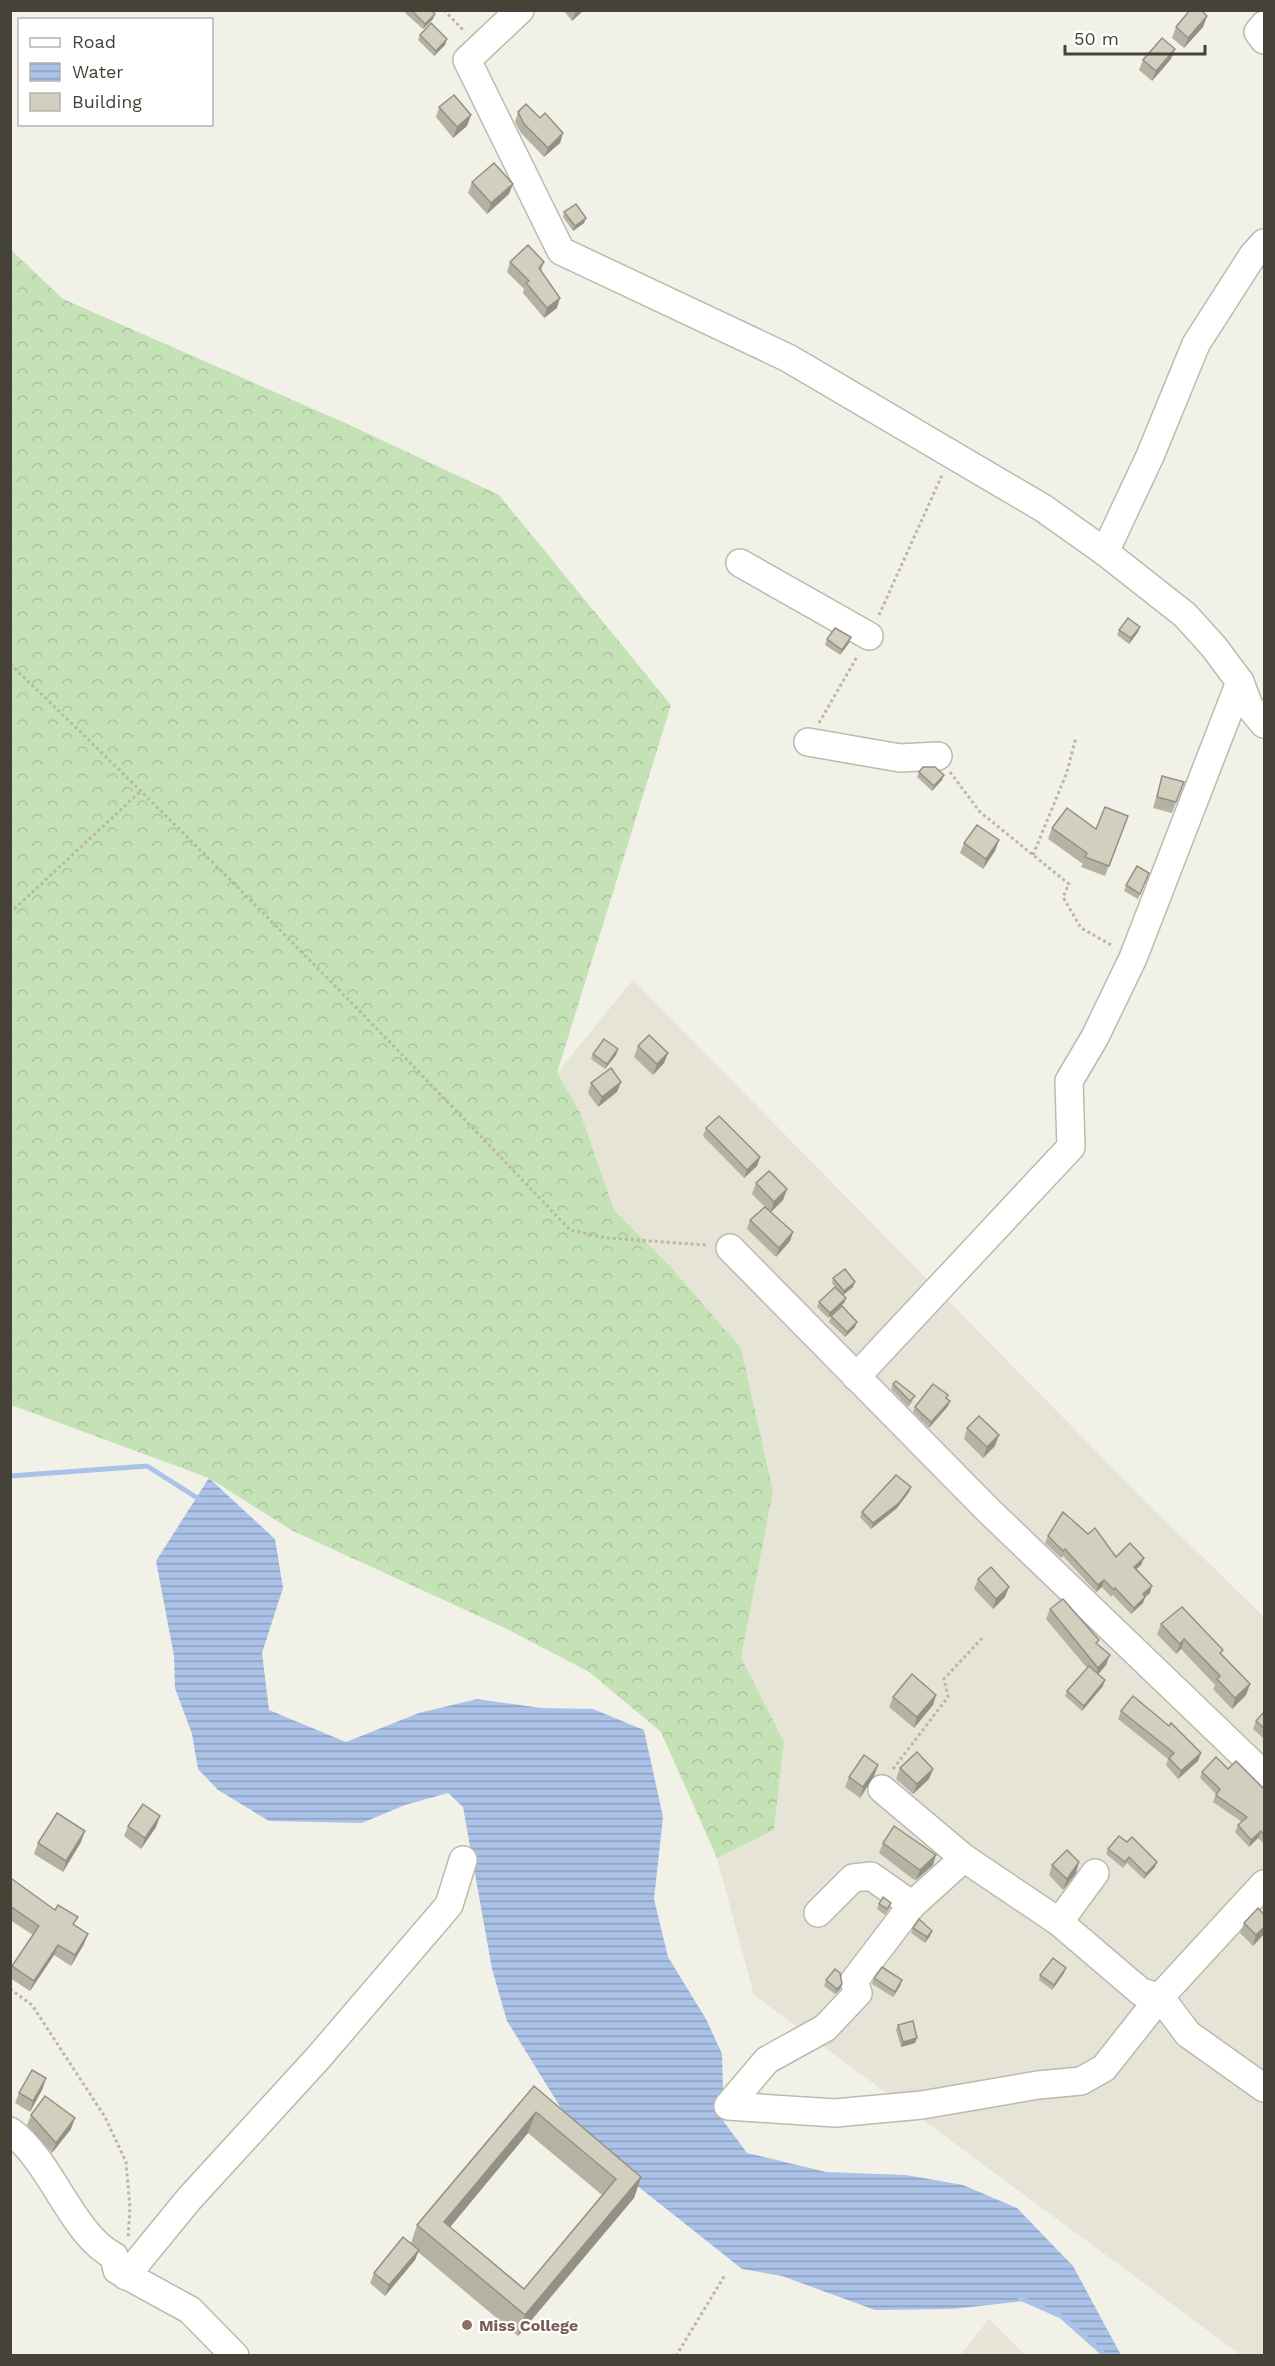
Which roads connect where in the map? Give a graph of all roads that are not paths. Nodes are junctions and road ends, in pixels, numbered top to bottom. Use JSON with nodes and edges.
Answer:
{"nodes":[{"id":1,"x":520,"y":10,"type":"edge"},
{"id":2,"x":1264,"y":25,"type":"edge"},
{"id":3,"x":1264,"y":40,"type":"edge"},
{"id":4,"x":1264,"y":243,"type":"edge"},
{"id":5,"x":1106,"y":552,"type":"junction"},
{"id":6,"x":740,"y":563,"type":"dead end"},
{"id":7,"x":869,"y":636,"type":"road end"},
{"id":8,"x":1240,"y":682,"type":"junction"},
{"id":9,"x":1264,"y":724,"type":"edge"},
{"id":10,"x":808,"y":742,"type":"road end"},
{"id":11,"x":938,"y":756,"type":"road end"},
{"id":12,"x":730,"y":1248,"type":"road end"},
{"id":13,"x":856,"y":1377,"type":"junction"},
{"id":14,"x":1264,"y":1775,"type":"edge"},
{"id":15,"x":882,"y":1789,"type":"road end"},
{"id":16,"x":964,"y":1858,"type":"junction"},
{"id":17,"x":463,"y":1860,"type":"dead end"},
{"id":18,"x":1095,"y":1873,"type":"dead end"},
{"id":19,"x":1264,"y":1884,"type":"edge"},
{"id":20,"x":912,"y":1905,"type":"junction"},
{"id":21,"x":818,"y":1913,"type":"dead end"},
{"id":22,"x":1059,"y":1922,"type":"junction"},
{"id":23,"x":1160,"y":1998,"type":"junction"},
{"id":24,"x":1264,"y":2088,"type":"edge"},
{"id":25,"x":10,"y":2131,"type":"edge"},
{"id":26,"x":122,"y":2261,"type":"junction"},
{"id":27,"x":235,"y":2355,"type":"edge"}],
"edges":[{"from":1,"to":5,"type":"street"},
{"from":2,"to":3,"type":"street"},
{"from":4,"to":5,"type":"street"},
{"from":5,"to":8,"type":"street"},
{"from":6,"to":7,"type":"street"},
{"from":8,"to":9,"type":"street"},
{"from":8,"to":13,"type":"street"},
{"from":10,"to":11,"type":"street"},
{"from":12,"to":13,"type":"street"},
{"from":13,"to":14,"type":"street"},
{"from":15,"to":16,"type":"street"},
{"from":16,"to":20,"type":"street"},
{"from":16,"to":22,"type":"street"},
{"from":17,"to":26,"type":"street"},
{"from":18,"to":22,"type":"street"},
{"from":19,"to":23,"type":"street"},
{"from":20,"to":21,"type":"street"},
{"from":20,"to":23,"type":"street"},
{"from":22,"to":23,"type":"street"},
{"from":23,"to":24,"type":"street"},
{"from":25,"to":26,"type":"street"},
{"from":26,"to":27,"type":"street"}]}
